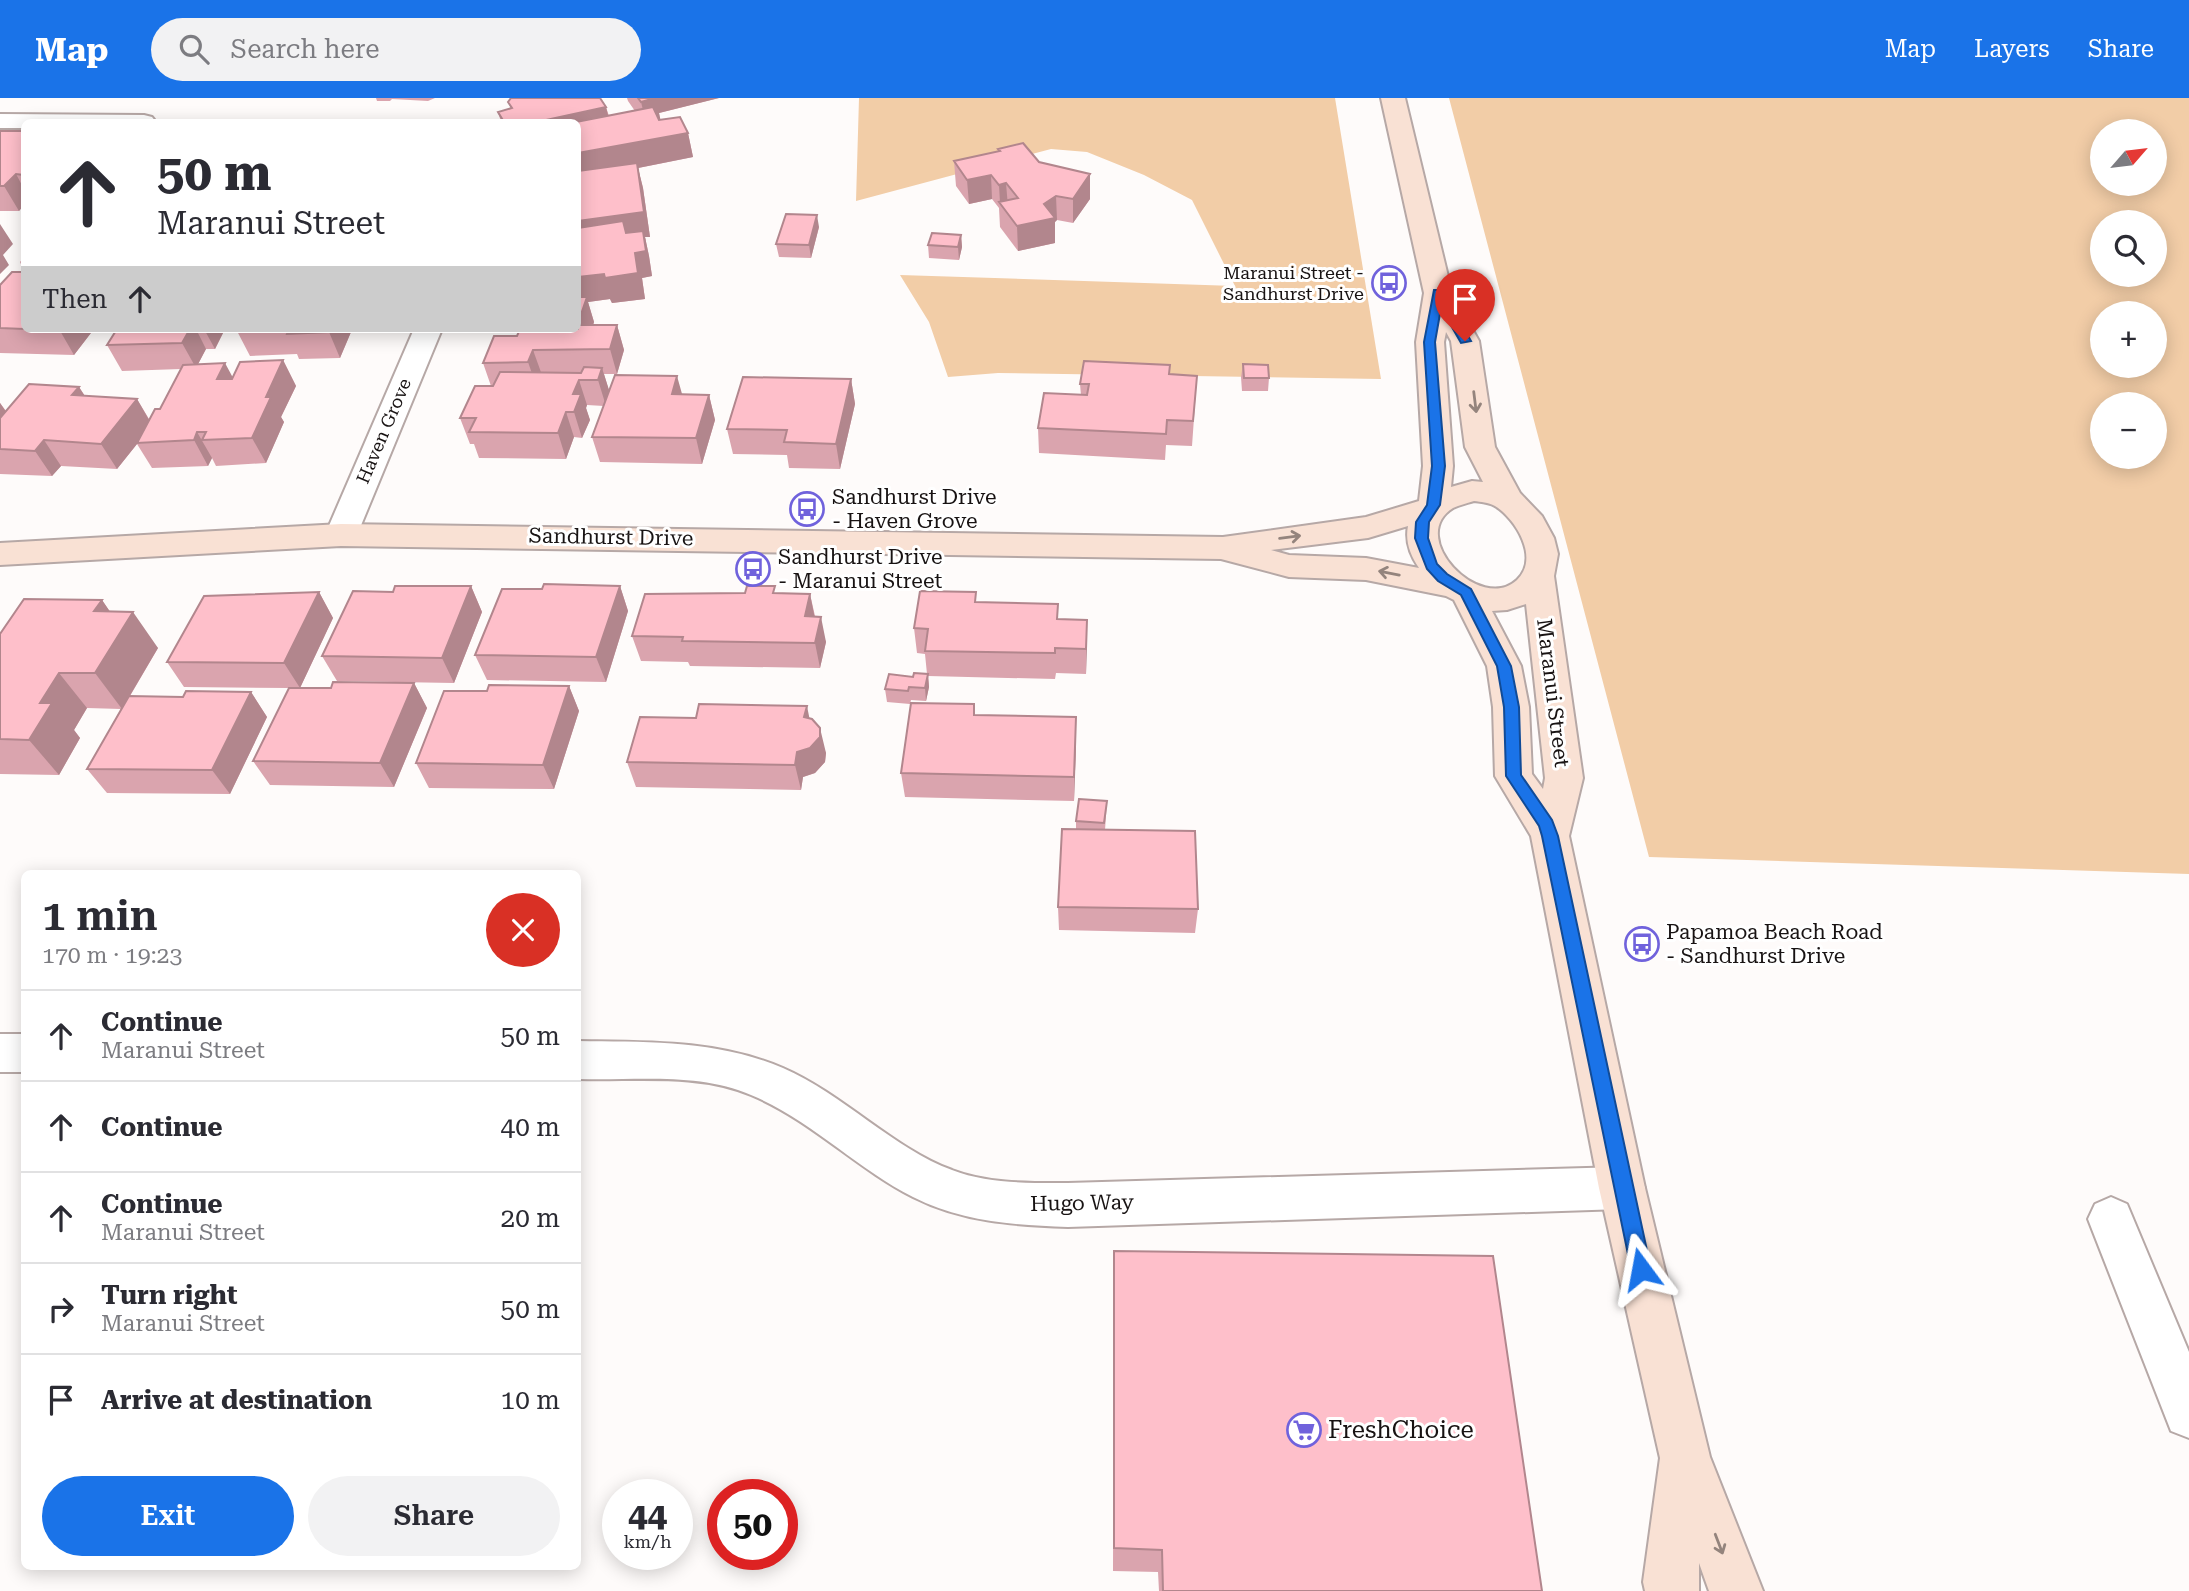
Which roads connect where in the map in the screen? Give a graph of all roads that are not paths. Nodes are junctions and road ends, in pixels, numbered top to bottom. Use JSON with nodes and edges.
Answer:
{"nodes":[{"id":1,"x":1392,"y":98,"type":"edge"},
{"id":2,"x":0,"y":121,"type":"edge"},
{"id":3,"x":21,"y":121,"type":"edge"},
{"id":4,"x":1438,"y":293,"type":"junction"},
{"id":5,"x":426,"y":333,"type":"edge"},
{"id":6,"x":1507,"y":499,"type":"junction"},
{"id":7,"x":1432,"y":507,"type":"junction"},
{"id":8,"x":341,"y":535,"type":"junction"},
{"id":9,"x":1223,"y":548,"type":"junction"},
{"id":10,"x":0,"y":554,"type":"edge"},
{"id":11,"x":1539,"y":578,"type":"junction"},
{"id":12,"x":1461,"y":590,"type":"junction"},
{"id":13,"x":1550,"y":836,"type":"junction"},
{"id":14,"x":0,"y":1053,"type":"edge"},
{"id":15,"x":21,"y":1053,"type":"edge"},
{"id":16,"x":581,"y":1060,"type":"edge"},
{"id":17,"x":1622,"y":1188,"type":"junction"},
{"id":18,"x":2111,"y":1219,"type":"dead end"},
{"id":19,"x":2189,"y":1413,"type":"edge"},
{"id":20,"x":1685,"y":1457,"type":"junction"},
{"id":21,"x":1672,"y":1591,"type":"edge"},
{"id":22,"x":1736,"y":1591,"type":"edge"}],
"edges":[{"from":1,"to":4,"type":"main road"},
{"from":2,"to":3,"type":"street"},
{"from":4,"to":6,"type":"main road","one_way":true},
{"from":4,"to":7,"type":"main road"},
{"from":5,"to":8,"type":"street","name":"Haven Grove"},
{"from":6,"to":7,"type":"main road"},
{"from":6,"to":11,"type":"main road"},
{"from":9,"to":7,"type":"main road","name":"Sandhurst Drive","one_way":true},
{"from":7,"to":12,"type":"main road"},
{"from":8,"to":9,"type":"main road","name":"Sandhurst Drive"},
{"from":8,"to":10,"type":"main road","name":"Sandhurst Drive"},
{"from":12,"to":9,"type":"main road","name":"Sandhurst Drive","one_way":true},
{"from":11,"to":12,"type":"main road"},
{"from":11,"to":13,"type":"main road","name":"Maranui Street"},
{"from":12,"to":13,"type":"main road","name":"Maranui Street"},
{"from":13,"to":17,"type":"main road"},
{"from":14,"to":15,"type":"street"},
{"from":16,"to":17,"type":"street","name":"Hugo Way"},
{"from":17,"to":20,"type":"main road"},
{"from":18,"to":19,"type":"street"},
{"from":20,"to":21,"type":"main road"},
{"from":20,"to":22,"type":"main road","one_way":true}]}
